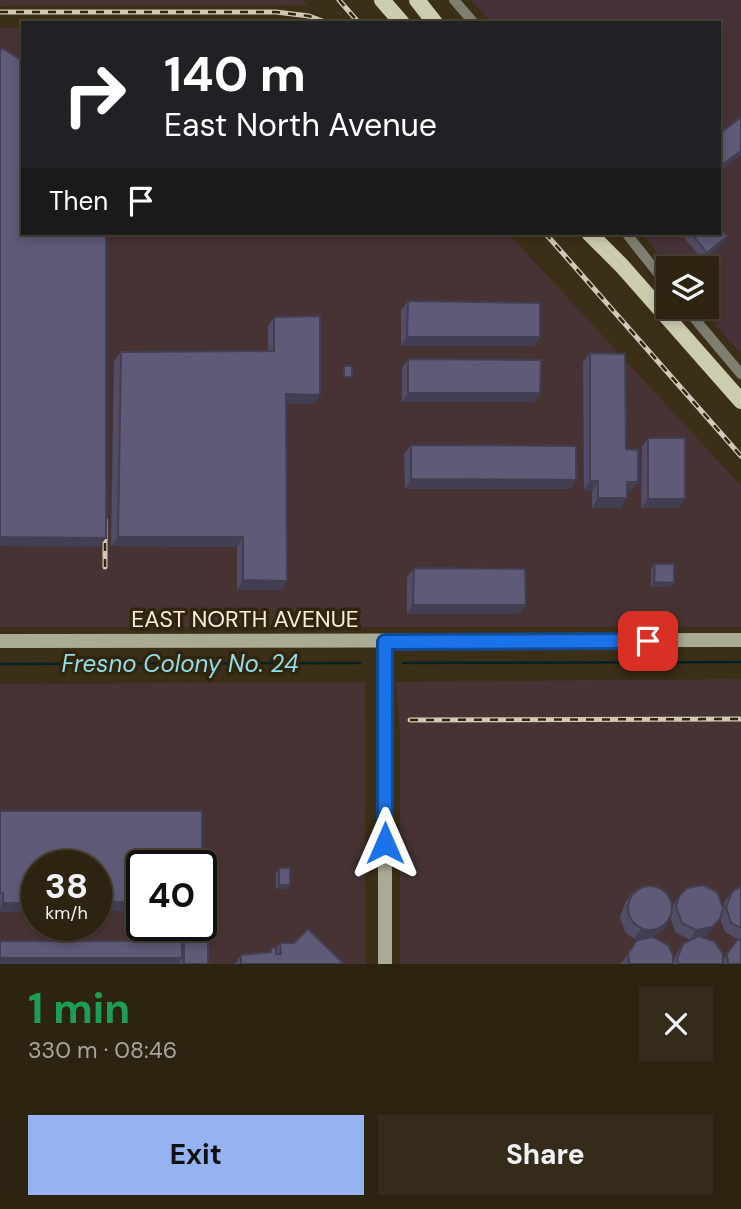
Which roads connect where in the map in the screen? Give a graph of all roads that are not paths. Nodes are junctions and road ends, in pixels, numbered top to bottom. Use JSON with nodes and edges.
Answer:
{"nodes":[{"id":1,"x":382,"y":0,"type":"edge"},
{"id":2,"x":417,"y":0,"type":"edge"},
{"id":3,"x":454,"y":0,"type":"edge"},
{"id":4,"x":400,"y":21,"type":"edge"},
{"id":5,"x":433,"y":21,"type":"edge"},
{"id":6,"x":472,"y":21,"type":"edge"},
{"id":7,"x":591,"y":235,"type":"edge"},
{"id":8,"x":600,"y":235,"type":"edge"},
{"id":9,"x":628,"y":235,"type":"edge"},
{"id":10,"x":622,"y":266,"type":"junction"},
{"id":11,"x":656,"y":271,"type":"edge"},
{"id":12,"x":695,"y":319,"type":"edge"},
{"id":13,"x":741,"y":374,"type":"edge"},
{"id":14,"x":741,"y":401,"type":"edge"},
{"id":15,"x":741,"y":640,"type":"edge"},
{"id":16,"x":0,"y":641,"type":"edge"},
{"id":17,"x":385,"y":642,"type":"junction"},
{"id":18,"x":385,"y":964,"type":"edge"}],
"edges":[{"from":1,"to":4,"type":"main road"},
{"from":2,"to":5,"type":"main road"},
{"from":3,"to":6,"type":"street"},
{"from":7,"to":10,"type":"main road"},
{"from":8,"to":10,"type":"main road"},
{"from":9,"to":11,"type":"street"},
{"from":10,"to":14,"type":"main road"},
{"from":12,"to":13,"type":"street"},
{"from":15,"to":17,"type":"street","name":"EAST NORTH AVENUE"},
{"from":16,"to":17,"type":"street","name":"EAST NORTH AVENUE"},
{"from":17,"to":18,"type":"street"}]}
